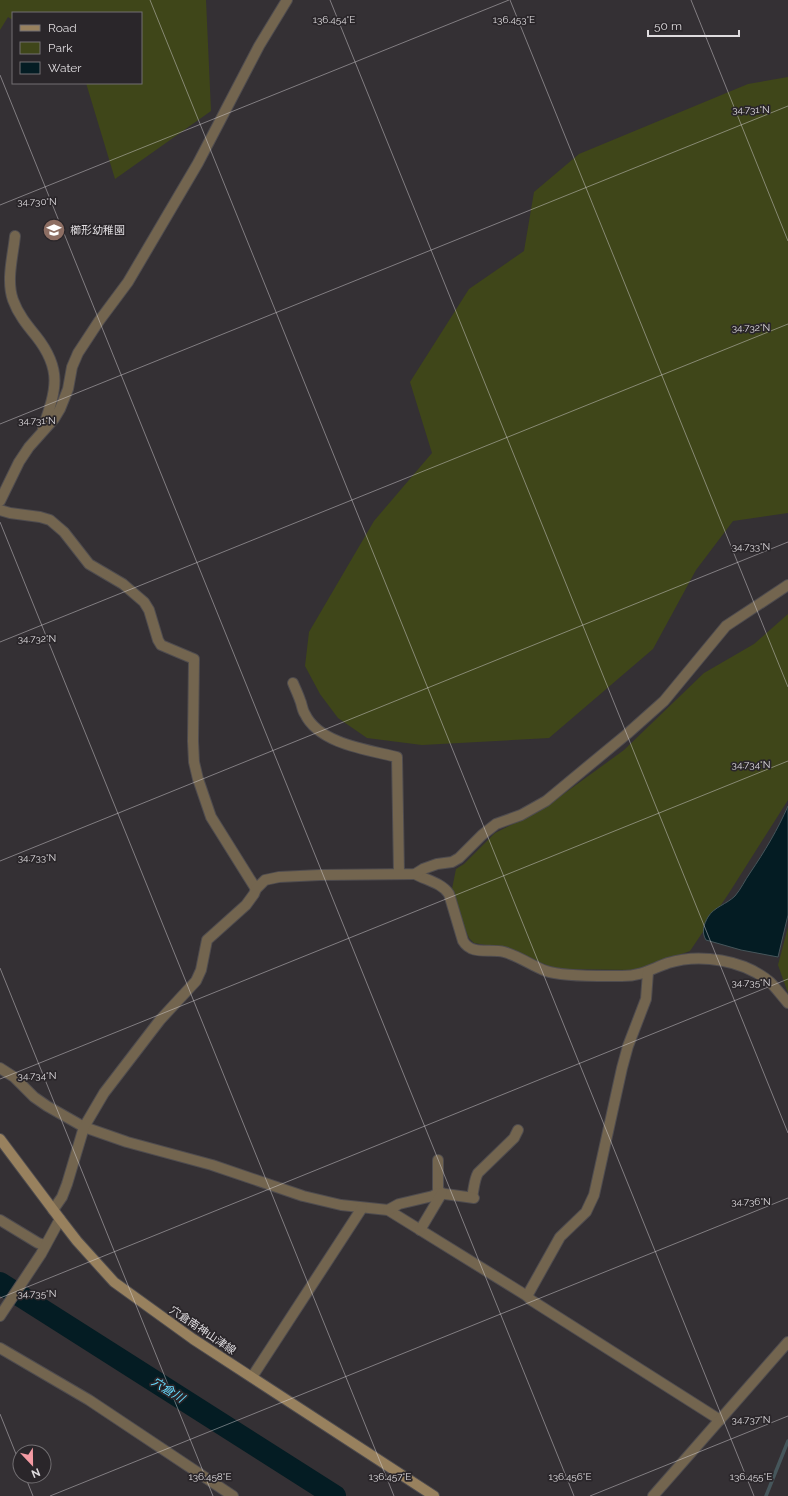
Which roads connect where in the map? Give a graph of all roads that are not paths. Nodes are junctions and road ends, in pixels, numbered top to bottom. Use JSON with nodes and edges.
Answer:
{"nodes":[{"id":1,"x":287,"y":0,"type":"edge"},
{"id":2,"x":15,"y":236,"type":"dead end"},
{"id":3,"x":42,"y":432,"type":"junction"},
{"id":4,"x":0,"y":501,"type":"edge"},
{"id":5,"x":0,"y":510,"type":"edge"},
{"id":6,"x":788,"y":585,"type":"edge"},
{"id":7,"x":292,"y":682,"type":"dead end"},
{"id":8,"x":399,"y":874,"type":"junction"},
{"id":9,"x":415,"y":874,"type":"junction"},
{"id":10,"x":256,"y":890,"type":"junction"},
{"id":11,"x":648,"y":972,"type":"junction"},
{"id":12,"x":788,"y":1003,"type":"edge"},
{"id":13,"x":0,"y":1068,"type":"edge"},
{"id":14,"x":84,"y":1127,"type":"junction"},
{"id":15,"x":518,"y":1130,"type":"dead end"},
{"id":16,"x":0,"y":1139,"type":"edge"},
{"id":17,"x":438,"y":1160,"type":"dead end"},
{"id":18,"x":440,"y":1193,"type":"junction"},
{"id":19,"x":362,"y":1208,"type":"junction"},
{"id":20,"x":53,"y":1210,"type":"junction"},
{"id":21,"x":388,"y":1210,"type":"junction"},
{"id":22,"x":60,"y":1219,"type":"junction"},
{"id":23,"x":0,"y":1220,"type":"edge"},
{"id":24,"x":420,"y":1230,"type":"junction"},
{"id":25,"x":43,"y":1250,"type":"junction"},
{"id":26,"x":527,"y":1296,"type":"junction"},
{"id":27,"x":0,"y":1316,"type":"edge"},
{"id":28,"x":788,"y":1342,"type":"edge"},
{"id":29,"x":0,"y":1348,"type":"edge"},
{"id":30,"x":252,"y":1377,"type":"junction"},
{"id":31,"x":720,"y":1420,"type":"junction"},
{"id":32,"x":233,"y":1496,"type":"edge"},
{"id":33,"x":434,"y":1496,"type":"edge"},
{"id":34,"x":653,"y":1496,"type":"edge"}],
"edges":[{"from":1,"to":3,"type":"street"},
{"from":2,"to":3,"type":"street"},
{"from":3,"to":4,"type":"street"},
{"from":5,"to":10,"type":"street"},
{"from":6,"to":9,"type":"street"},
{"from":7,"to":8,"type":"street"},
{"from":8,"to":9,"type":"street"},
{"from":8,"to":10,"type":"street"},
{"from":9,"to":11,"type":"street"},
{"from":10,"to":14,"type":"street"},
{"from":11,"to":12,"type":"street"},
{"from":11,"to":26,"type":"street"},
{"from":13,"to":14,"type":"street"},
{"from":14,"to":19,"type":"street"},
{"from":14,"to":20,"type":"street"},
{"from":15,"to":18,"type":"street"},
{"from":16,"to":20,"type":"main road","name":"穴倉南神山津線"},
{"from":17,"to":18,"type":"street"},
{"from":18,"to":21,"type":"street"},
{"from":18,"to":24,"type":"street"},
{"from":19,"to":21,"type":"street"},
{"from":19,"to":30,"type":"street"},
{"from":20,"to":22,"type":"main road","name":"穴倉南神山津線"},
{"from":21,"to":24,"type":"street"},
{"from":22,"to":25,"type":"street"},
{"from":22,"to":30,"type":"main road","name":"穴倉南神山津線"},
{"from":23,"to":25,"type":"street"},
{"from":24,"to":26,"type":"street"},
{"from":25,"to":27,"type":"street"},
{"from":26,"to":31,"type":"street"},
{"from":28,"to":31,"type":"street"},
{"from":29,"to":32,"type":"street"},
{"from":30,"to":33,"type":"main road","name":"穴倉南神山津線"},
{"from":31,"to":34,"type":"street"}]}
